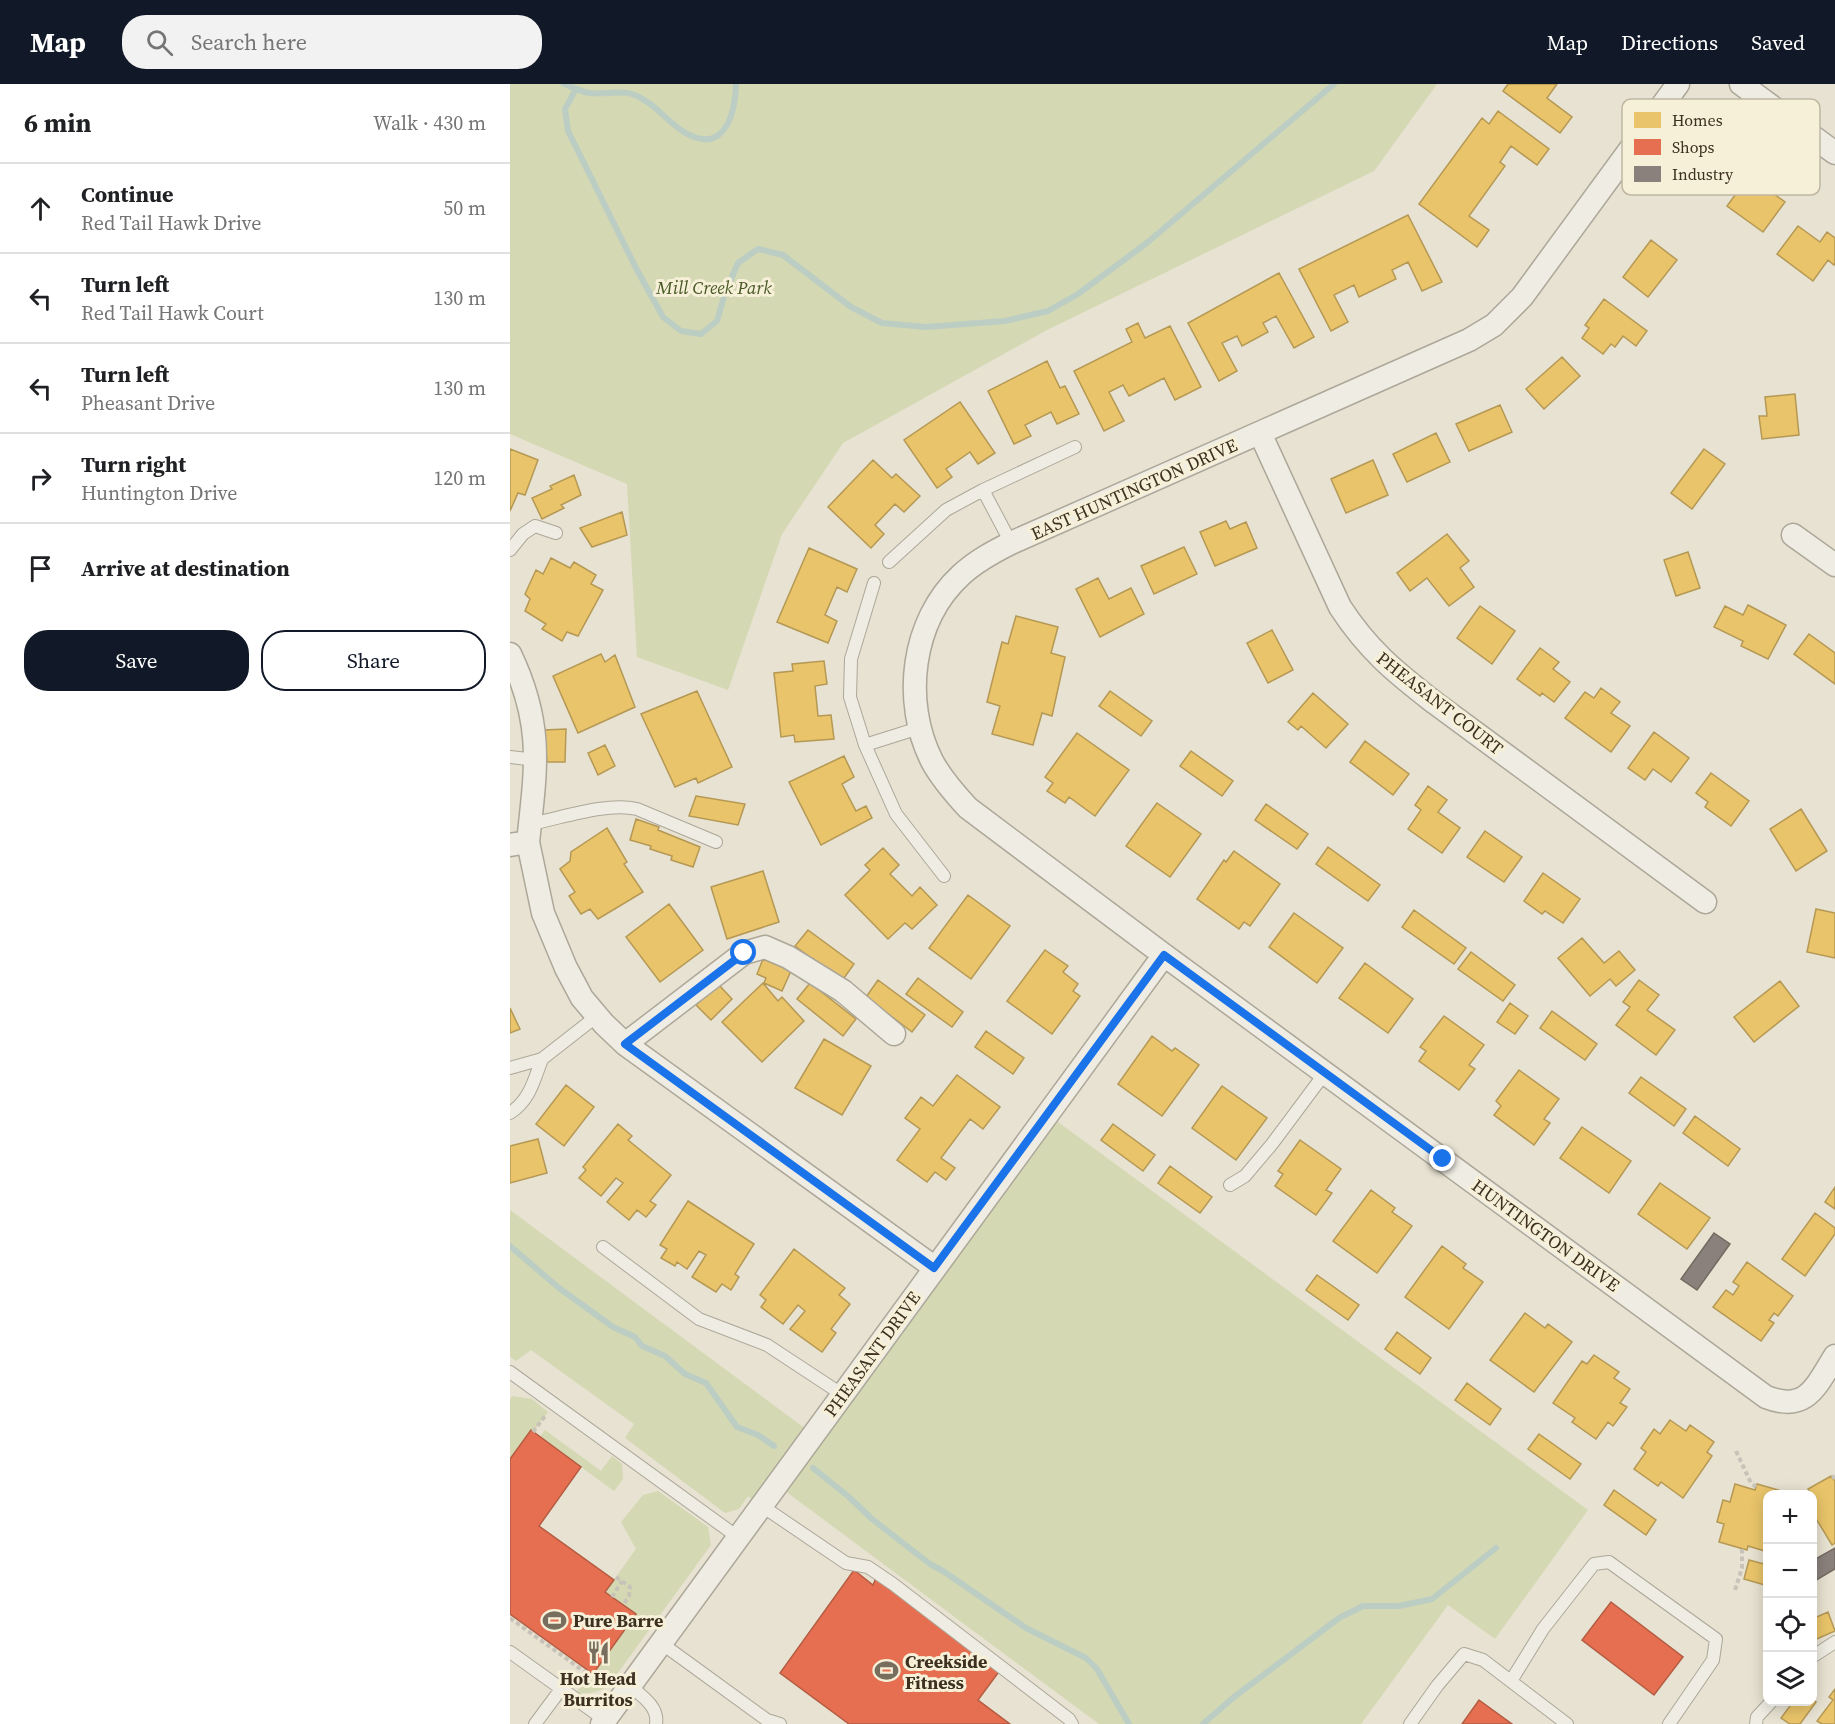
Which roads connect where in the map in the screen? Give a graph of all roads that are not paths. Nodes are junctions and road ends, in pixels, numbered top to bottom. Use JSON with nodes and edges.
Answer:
{"nodes":[{"id":1,"x":1678,"y":84,"type":"edge"},
{"id":2,"x":1741,"y":84,"type":"edge"},
{"id":3,"x":1667,"y":99,"type":"edge"},
{"id":4,"x":1761,"y":99,"type":"edge"},
{"id":5,"x":1820,"y":142,"type":"edge"},
{"id":6,"x":1835,"y":153,"type":"edge"},
{"id":7,"x":1622,"y":160,"type":"edge"},
{"id":8,"x":1260,"y":433,"type":"junction"},
{"id":9,"x":1075,"y":447,"type":"dead end"},
{"id":10,"x":983,"y":490,"type":"junction"},
{"id":11,"x":556,"y":533,"type":"dead end"},
{"id":12,"x":1793,"y":535,"type":"dead end"},
{"id":13,"x":1011,"y":543,"type":"junction"},
{"id":14,"x":510,"y":550,"type":"edge"},
{"id":15,"x":889,"y":562,"type":"dead end"},
{"id":16,"x":1835,"y":565,"type":"edge"},
{"id":17,"x":874,"y":583,"type":"dead end"},
{"id":18,"x":510,"y":654,"type":"edge"},
{"id":19,"x":919,"y":728,"type":"junction"},
{"id":20,"x":865,"y":745,"type":"junction"},
{"id":21,"x":510,"y":757,"type":"edge"},
{"id":22,"x":536,"y":760,"type":"junction"},
{"id":23,"x":523,"y":837,"type":"edge"},
{"id":24,"x":716,"y":842,"type":"dead end"},
{"id":25,"x":944,"y":876,"type":"dead end"},
{"id":26,"x":1705,"y":902,"type":"dead end"},
{"id":27,"x":1164,"y":955,"type":"junction"},
{"id":28,"x":597,"y":1016,"type":"junction"},
{"id":29,"x":894,"y":1034,"type":"dead end"},
{"id":30,"x":625,"y":1044,"type":"junction"},
{"id":31,"x":542,"y":1059,"type":"junction"},
{"id":32,"x":510,"y":1068,"type":"edge"},
{"id":33,"x":1325,"y":1073,"type":"junction"},
{"id":34,"x":510,"y":1113,"type":"edge"},
{"id":35,"x":1230,"y":1185,"type":"dead end"},
{"id":36,"x":603,"y":1247,"type":"dead end"},
{"id":37,"x":934,"y":1268,"type":"junction"},
{"id":38,"x":1835,"y":1356,"type":"edge"},
{"id":39,"x":510,"y":1372,"type":"edge"},
{"id":40,"x":843,"y":1395,"type":"junction"},
{"id":41,"x":762,"y":1506,"type":"junction"},
{"id":42,"x":739,"y":1538,"type":"junction"},
{"id":43,"x":1835,"y":1642,"type":"edge"},
{"id":44,"x":661,"y":1643,"type":"junction"},
{"id":45,"x":510,"y":1652,"type":"edge"},
{"id":46,"x":1817,"y":1654,"type":"edge"},
{"id":47,"x":1511,"y":1681,"type":"junction"},
{"id":48,"x":630,"y":1686,"type":"junction"},
{"id":49,"x":561,"y":1689,"type":"junction"},
{"id":50,"x":1767,"y":1706,"type":"edge"},
{"id":51,"x":604,"y":1722,"type":"edge"},
{"id":52,"x":535,"y":1724,"type":"edge"},
{"id":53,"x":656,"y":1724,"type":"edge"},
{"id":54,"x":780,"y":1724,"type":"edge"},
{"id":55,"x":1072,"y":1724,"type":"edge"},
{"id":56,"x":1410,"y":1724,"type":"edge"},
{"id":57,"x":1567,"y":1724,"type":"edge"},
{"id":58,"x":1669,"y":1724,"type":"edge"},
{"id":59,"x":1756,"y":1724,"type":"edge"}],
"edges":[{"from":1,"to":3,"type":"street","name":"EAST HUNTINGTON DRIVE"},
{"from":2,"to":4,"type":"street"},
{"from":5,"to":6,"type":"street"},
{"from":7,"to":8,"type":"street","name":"EAST HUNTINGTON DRIVE"},
{"from":8,"to":13,"type":"street","name":"EAST HUNTINGTON DRIVE"},
{"from":8,"to":26,"type":"street","name":"PHEASANT COURT"},
{"from":9,"to":10,"type":"lane"},
{"from":10,"to":13,"type":"lane"},
{"from":10,"to":15,"type":"lane"},
{"from":11,"to":14,"type":"lane"},
{"from":12,"to":16,"type":"street"},
{"from":13,"to":19,"type":"street","name":"EAST HUNTINGTON DRIVE"},
{"from":17,"to":20,"type":"lane"},
{"from":18,"to":22,"type":"street"},
{"from":19,"to":20,"type":"lane"},
{"from":19,"to":27,"type":"street","name":"EAST HUNTINGTON DRIVE"},
{"from":20,"to":25,"type":"lane"},
{"from":21,"to":22,"type":"lane"},
{"from":22,"to":23,"type":"street"},
{"from":23,"to":24,"type":"lane"},
{"from":23,"to":28,"type":"street"},
{"from":27,"to":33,"type":"street","name":"HUNTINGTON DRIVE"},
{"from":27,"to":37,"type":"street","name":"PHEASANT DRIVE"},
{"from":28,"to":30,"type":"street"},
{"from":28,"to":31,"type":"lane"},
{"from":29,"to":30,"type":"street"},
{"from":30,"to":37,"type":"street"},
{"from":31,"to":32,"type":"lane"},
{"from":31,"to":34,"type":"lane"},
{"from":33,"to":35,"type":"lane"},
{"from":33,"to":38,"type":"street","name":"HUNTINGTON DRIVE"},
{"from":36,"to":40,"type":"lane"},
{"from":37,"to":40,"type":"street","name":"PHEASANT DRIVE"},
{"from":39,"to":42,"type":"lane"},
{"from":40,"to":41,"type":"street","name":"PHEASANT DRIVE"},
{"from":41,"to":42,"type":"street","name":"PHEASANT DRIVE"},
{"from":41,"to":55,"type":"lane"},
{"from":42,"to":44,"type":"street","name":"PHEASANT DRIVE"},
{"from":43,"to":46,"type":"lane"},
{"from":44,"to":48,"type":"street","name":"PHEASANT DRIVE"},
{"from":44,"to":54,"type":"lane"},
{"from":45,"to":49,"type":"lane"},
{"from":47,"to":56,"type":"lane"},
{"from":47,"to":57,"type":"lane"},
{"from":47,"to":58,"type":"lane"},
{"from":48,"to":51,"type":"street","name":"PHEASANT DRIVE"},
{"from":48,"to":53,"type":"lane"},
{"from":49,"to":51,"type":"lane"},
{"from":49,"to":52,"type":"lane"},
{"from":50,"to":59,"type":"lane"}]}
